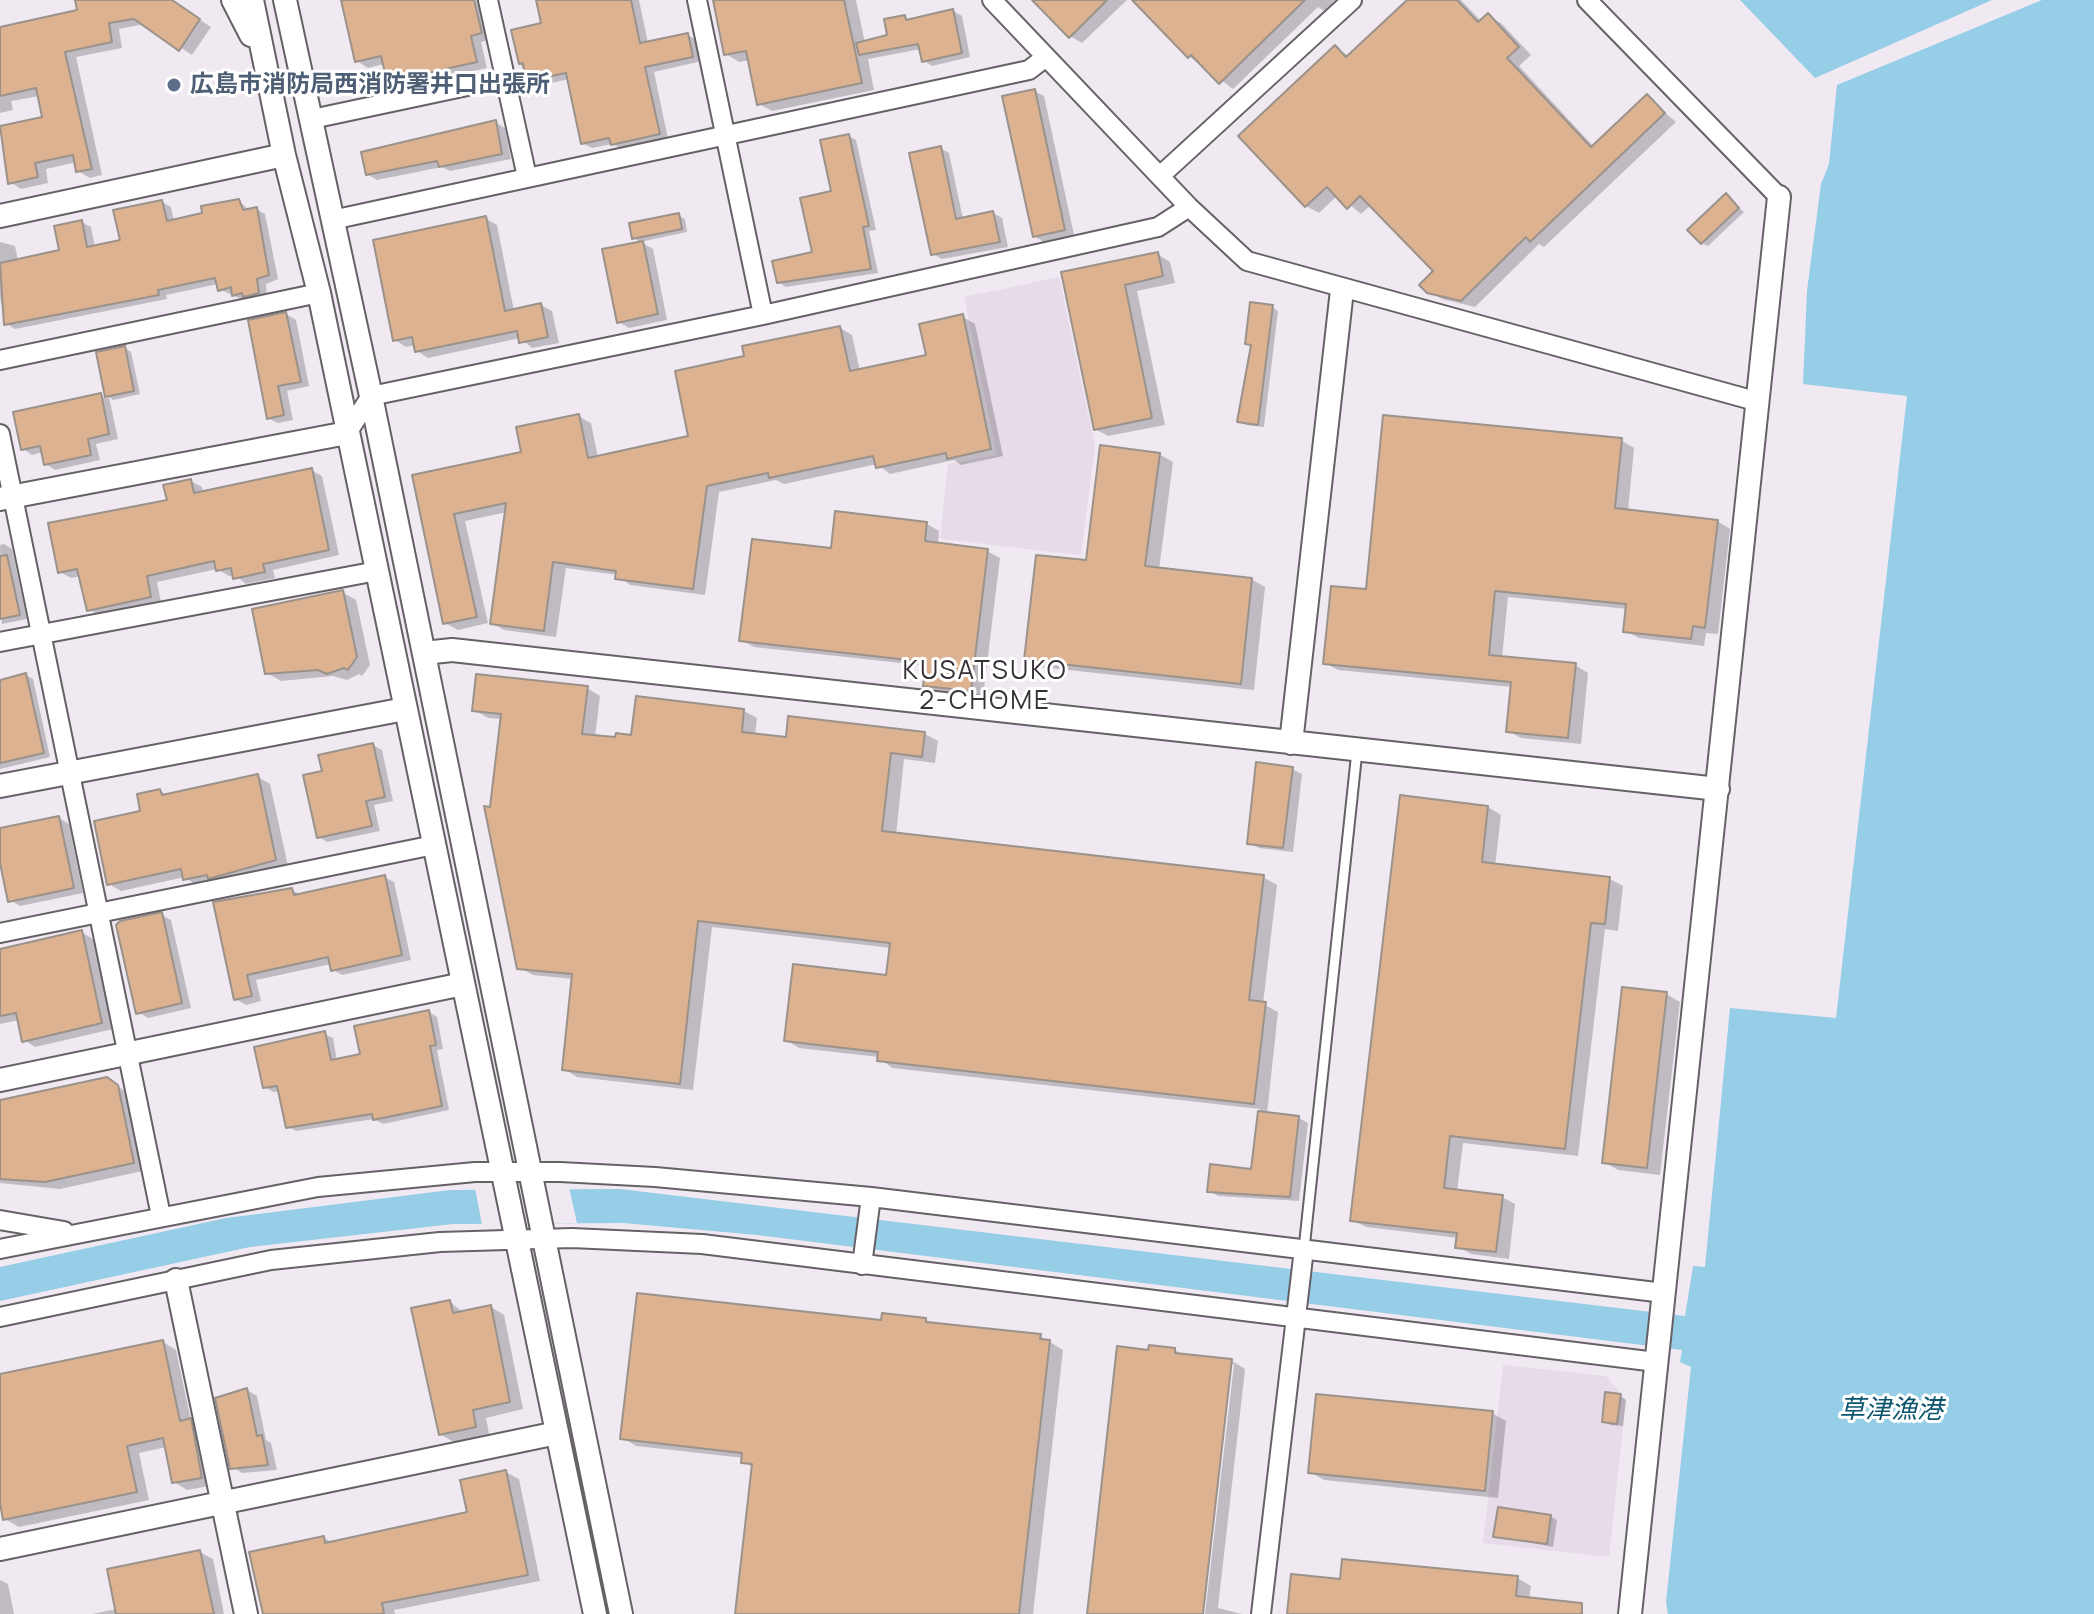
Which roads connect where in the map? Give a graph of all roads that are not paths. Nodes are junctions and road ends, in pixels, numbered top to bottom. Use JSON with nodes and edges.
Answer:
{"nodes":[{"id":1,"x":233,"y":0,"type":"edge"},
{"id":2,"x":252,"y":0,"type":"edge"},
{"id":3,"x":285,"y":0,"type":"edge"},
{"id":4,"x":301,"y":0,"type":"edge"},
{"id":5,"x":488,"y":0,"type":"edge"},
{"id":6,"x":697,"y":0,"type":"edge"},
{"id":7,"x":992,"y":0,"type":"edge"},
{"id":8,"x":1352,"y":0,"type":"edge"},
{"id":9,"x":1587,"y":0,"type":"edge"},
{"id":10,"x":296,"y":52,"type":"junction"},
{"id":11,"x":1046,"y":57,"type":"junction"},
{"id":12,"x":263,"y":58,"type":"junction"},
{"id":13,"x":505,"y":78,"type":"junction"},
{"id":14,"x":312,"y":119,"type":"junction"},
{"id":15,"x":727,"y":137,"type":"junction"},
{"id":16,"x":284,"y":155,"type":"junction"},
{"id":17,"x":1160,"y":176,"type":"junction"},
{"id":18,"x":527,"y":177,"type":"junction"},
{"id":19,"x":1779,"y":197,"type":"joint"},
{"id":20,"x":1189,"y":207,"type":"junction"},
{"id":21,"x":0,"y":216,"type":"edge"},
{"id":22,"x":332,"y":220,"type":"junction"},
{"id":23,"x":1342,"y":290,"type":"junction"},
{"id":24,"x":319,"y":293,"type":"junction"},
{"id":25,"x":763,"y":315,"type":"junction"},
{"id":26,"x":0,"y":360,"type":"edge"},
{"id":27,"x":371,"y":396,"type":"junction"},
{"id":28,"x":1759,"y":402,"type":"junction"},
{"id":29,"x":347,"y":433,"type":"junction"},
{"id":30,"x":0,"y":434,"type":"edge"},
{"id":31,"x":7,"y":497,"type":"edge"},
{"id":32,"x":377,"y":571,"type":"junction"},
{"id":33,"x":41,"y":633,"type":"junction"},
{"id":34,"x":0,"y":642,"type":"edge"},
{"id":35,"x":424,"y":653,"type":"junction"},
{"id":36,"x":405,"y":709,"type":"junction"},
{"id":37,"x":1291,"y":743,"type":"junction"},
{"id":38,"x":1358,"y":749,"type":"junction"},
{"id":39,"x":70,"y":772,"type":"junction"},
{"id":40,"x":0,"y":786,"type":"edge"},
{"id":41,"x":1718,"y":789,"type":"junction"},
{"id":42,"x":434,"y":845,"type":"junction"},
{"id":43,"x":99,"y":911,"type":"junction"},
{"id":44,"x":0,"y":933,"type":"edge"},
{"id":45,"x":463,"y":984,"type":"junction"},
{"id":46,"x":127,"y":1053,"type":"junction"},
{"id":47,"x":0,"y":1080,"type":"edge"},
{"id":48,"x":504,"y":1180,"type":"junction"},
{"id":49,"x":531,"y":1180,"type":"junction"},
{"id":50,"x":870,"y":1204,"type":"junction"},
{"id":51,"x":161,"y":1216,"type":"junction"},
{"id":52,"x":0,"y":1220,"type":"edge"},
{"id":53,"x":542,"y":1231,"type":"junction"},
{"id":54,"x":515,"y":1232,"type":"junction"},
{"id":55,"x":75,"y":1233,"type":"junction"},
{"id":56,"x":0,"y":1249,"type":"edge"},
{"id":57,"x":1303,"y":1256,"type":"junction"},
{"id":58,"x":863,"y":1258,"type":"junction"},
{"id":59,"x":176,"y":1280,"type":"junction"},
{"id":60,"x":1663,"y":1299,"type":"junction"},
{"id":61,"x":1294,"y":1313,"type":"junction"},
{"id":62,"x":0,"y":1317,"type":"edge"},
{"id":63,"x":1657,"y":1358,"type":"junction"},
{"id":64,"x":557,"y":1433,"type":"junction"},
{"id":65,"x":222,"y":1502,"type":"junction"},
{"id":66,"x":0,"y":1549,"type":"edge"},
{"id":67,"x":246,"y":1614,"type":"edge"},
{"id":68,"x":595,"y":1614,"type":"edge"},
{"id":69,"x":621,"y":1614,"type":"edge"},
{"id":70,"x":1261,"y":1614,"type":"edge"},
{"id":71,"x":1630,"y":1614,"type":"edge"}],
"edges":[{"from":1,"to":12,"type":"street"},
{"from":2,"to":12,"type":"street"},
{"from":3,"to":10,"type":"street"},
{"from":4,"to":10,"type":"street"},
{"from":5,"to":13,"type":"street"},
{"from":6,"to":15,"type":"street"},
{"from":7,"to":11,"type":"street"},
{"from":8,"to":17,"type":"street"},
{"from":9,"to":19,"type":"street"},
{"from":10,"to":14,"type":"street"},
{"from":11,"to":15,"type":"street"},
{"from":11,"to":17,"type":"street"},
{"from":12,"to":16,"type":"street"},
{"from":13,"to":14,"type":"street"},
{"from":13,"to":18,"type":"street"},
{"from":14,"to":22,"type":"street"},
{"from":15,"to":18,"type":"street"},
{"from":15,"to":25,"type":"street"},
{"from":16,"to":21,"type":"street"},
{"from":16,"to":24,"type":"street"},
{"from":17,"to":20,"type":"street"},
{"from":18,"to":22,"type":"street"},
{"from":19,"to":28,"type":"street"},
{"from":20,"to":23,"type":"street"},
{"from":20,"to":25,"type":"street"},
{"from":22,"to":27,"type":"street"},
{"from":23,"to":28,"type":"street"},
{"from":23,"to":37,"type":"street"},
{"from":24,"to":26,"type":"street"},
{"from":24,"to":29,"type":"street"},
{"from":25,"to":27,"type":"street"},
{"from":27,"to":29,"type":"street"},
{"from":27,"to":35,"type":"street"},
{"from":28,"to":41,"type":"street"},
{"from":29,"to":31,"type":"street"},
{"from":29,"to":32,"type":"street"},
{"from":30,"to":31,"type":"street"},
{"from":31,"to":33,"type":"street"},
{"from":32,"to":33,"type":"street"},
{"from":32,"to":36,"type":"street"},
{"from":33,"to":34,"type":"street"},
{"from":33,"to":39,"type":"street"},
{"from":35,"to":37,"type":"street"},
{"from":35,"to":49,"type":"street"},
{"from":36,"to":39,"type":"street"},
{"from":36,"to":42,"type":"street"},
{"from":37,"to":38,"type":"street"},
{"from":38,"to":41,"type":"street"},
{"from":38,"to":57,"type":"lane"},
{"from":39,"to":40,"type":"street"},
{"from":39,"to":43,"type":"street"},
{"from":41,"to":60,"type":"street"},
{"from":42,"to":43,"type":"street"},
{"from":42,"to":45,"type":"street"},
{"from":43,"to":44,"type":"street"},
{"from":43,"to":46,"type":"street"},
{"from":45,"to":46,"type":"street"},
{"from":45,"to":48,"type":"street"},
{"from":46,"to":47,"type":"street"},
{"from":46,"to":51,"type":"street"},
{"from":48,"to":49,"type":"street"},
{"from":48,"to":51,"type":"street"},
{"from":48,"to":54,"type":"street"},
{"from":49,"to":50,"type":"street"},
{"from":49,"to":53,"type":"street"},
{"from":50,"to":57,"type":"street"},
{"from":50,"to":58,"type":"street"},
{"from":51,"to":55,"type":"street"},
{"from":52,"to":55,"type":"street"},
{"from":53,"to":54,"type":"street"},
{"from":53,"to":58,"type":"street"},
{"from":53,"to":69,"type":"street"},
{"from":54,"to":59,"type":"street"},
{"from":54,"to":64,"type":"street"},
{"from":55,"to":56,"type":"street"},
{"from":57,"to":60,"type":"street"},
{"from":57,"to":61,"type":"street"},
{"from":58,"to":61,"type":"street"},
{"from":59,"to":62,"type":"street"},
{"from":59,"to":65,"type":"street"},
{"from":60,"to":63,"type":"street"},
{"from":61,"to":63,"type":"street"},
{"from":61,"to":70,"type":"street"},
{"from":63,"to":71,"type":"street"},
{"from":64,"to":65,"type":"street"},
{"from":64,"to":68,"type":"street"},
{"from":65,"to":66,"type":"street"},
{"from":65,"to":67,"type":"street"}]}
